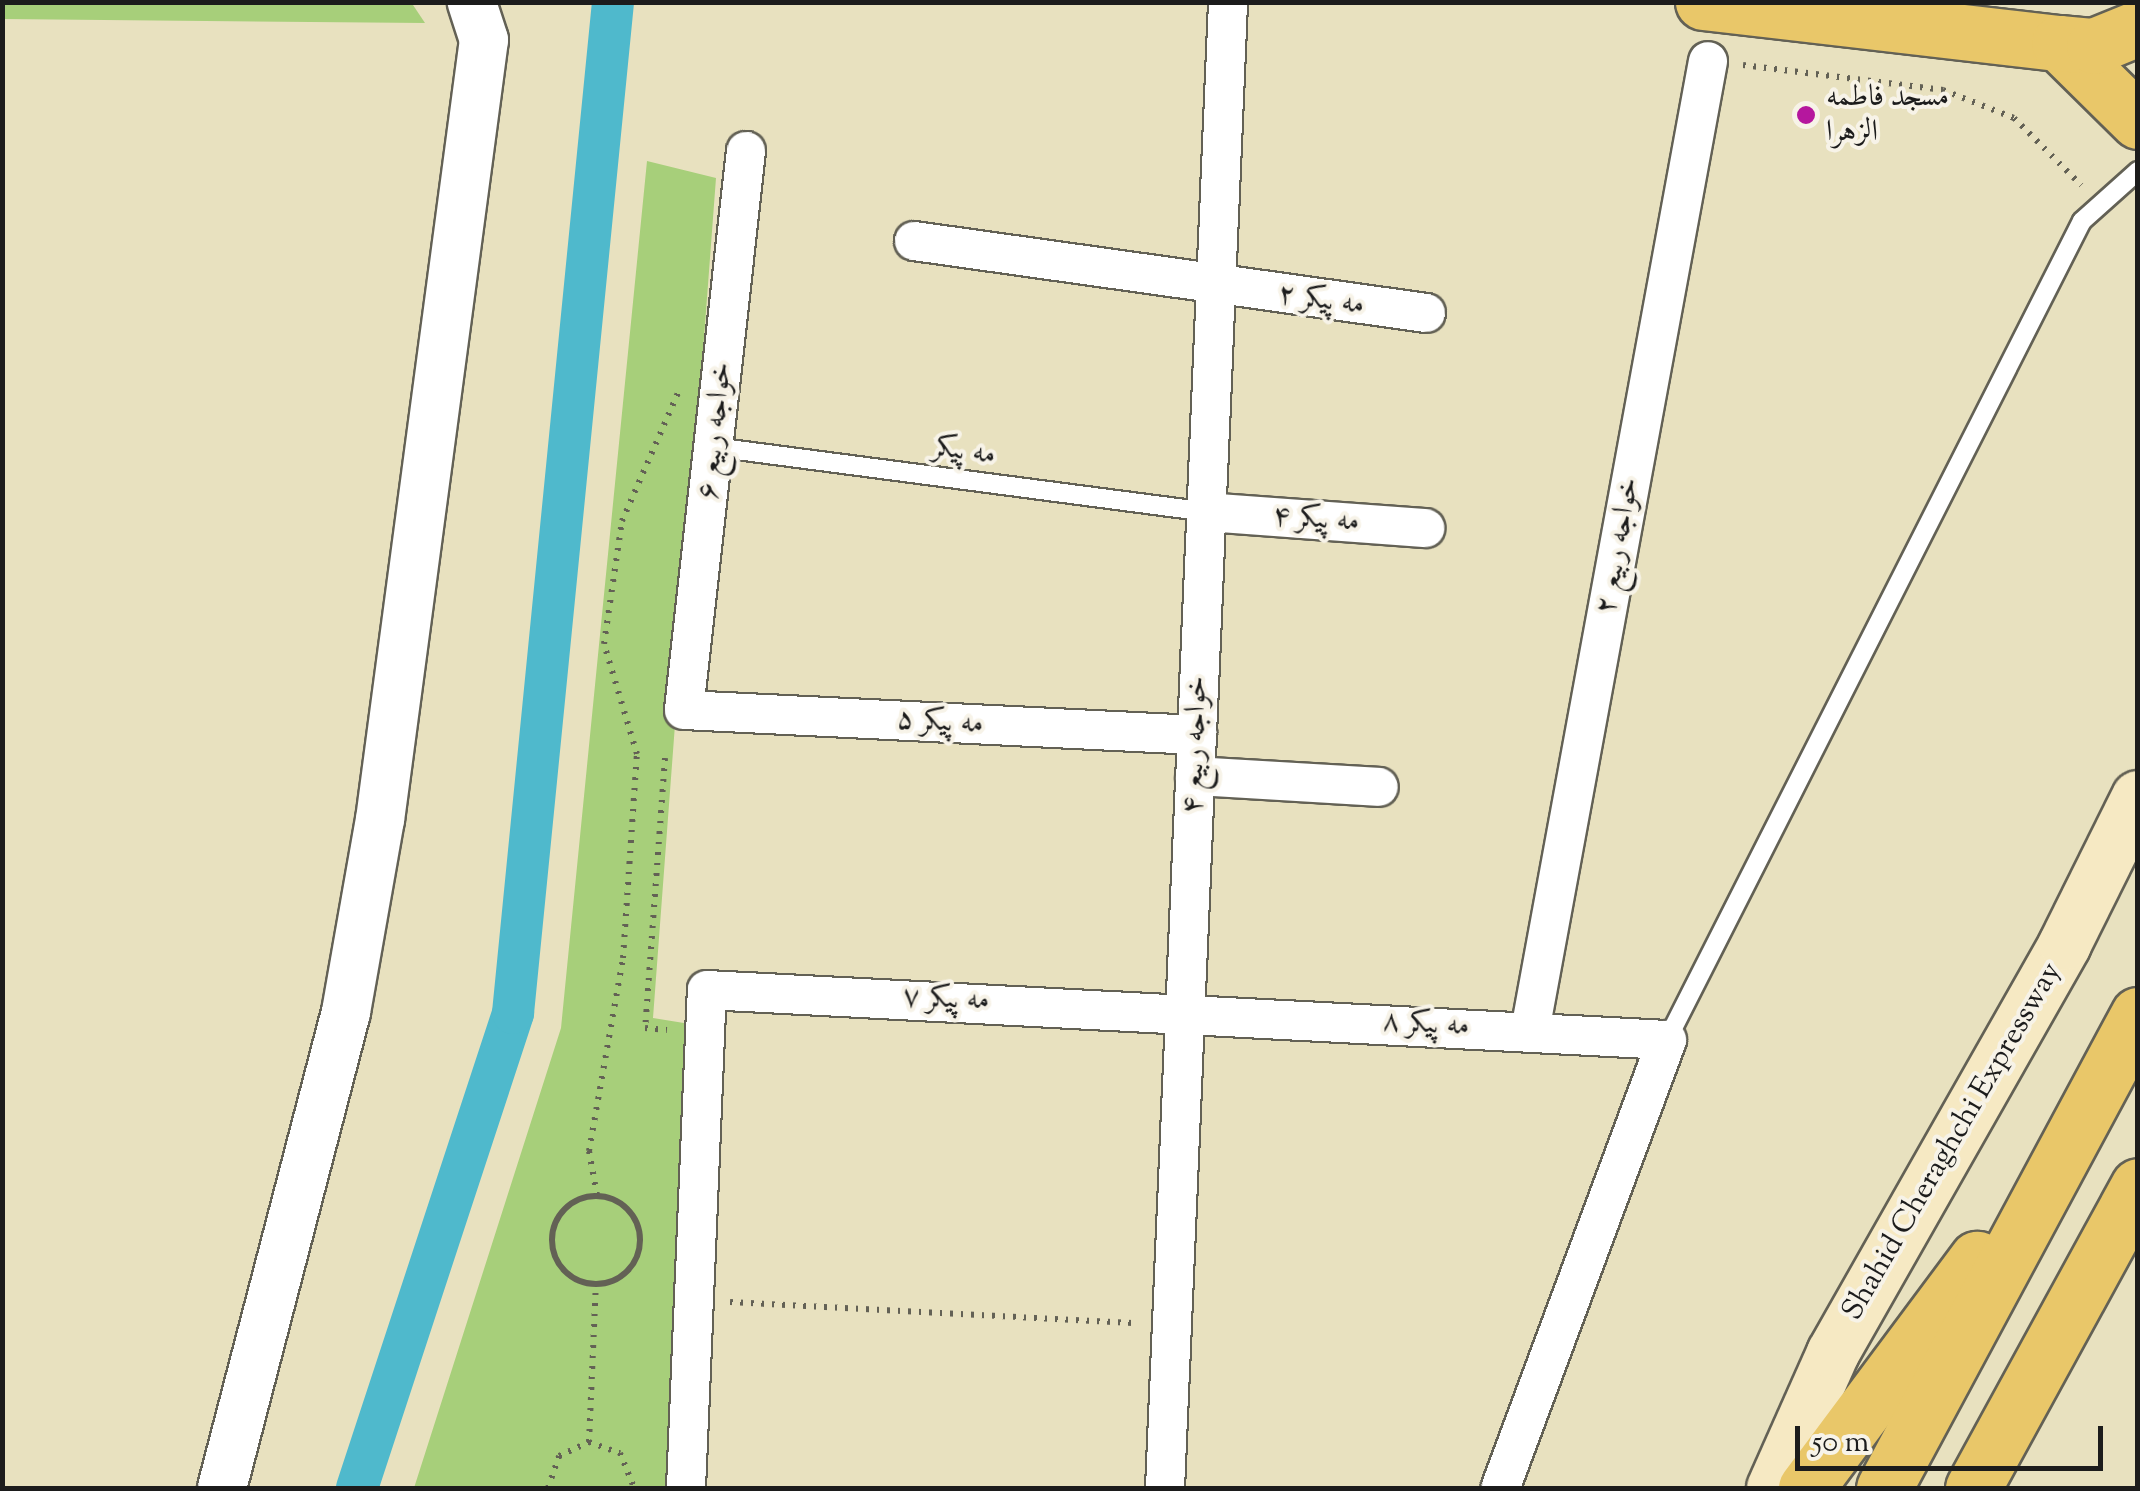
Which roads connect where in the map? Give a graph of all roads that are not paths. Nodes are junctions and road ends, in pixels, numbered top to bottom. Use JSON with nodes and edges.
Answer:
{"nodes":[{"id":1,"x":472,"y":2,"type":"edge"},
{"id":2,"x":1228,"y":2,"type":"edge"},
{"id":3,"x":1703,"y":2,"type":"edge"},
{"id":4,"x":2138,"y":28,"type":"edge"},
{"id":5,"x":2059,"y":43,"type":"junction"},
{"id":6,"x":1708,"y":61,"type":"road end"},
{"id":7,"x":2138,"y":121,"type":"edge"},
{"id":8,"x":746,"y":151,"type":"dead end"},
{"id":9,"x":2138,"y":170,"type":"edge"},
{"id":10,"x":914,"y":240,"type":"dead end"},
{"id":11,"x":1216,"y":288,"type":"junction"},
{"id":12,"x":1426,"y":313,"type":"dead end"},
{"id":13,"x":714,"y":447,"type":"junction"},
{"id":14,"x":1206,"y":512,"type":"junction"},
{"id":15,"x":1425,"y":528,"type":"dead end"},
{"id":16,"x":684,"y":710,"type":"joint"},
{"id":17,"x":1196,"y":735,"type":"junction"},
{"id":18,"x":1194,"y":776,"type":"junction"},
{"id":19,"x":1379,"y":787,"type":"dead end"},
{"id":20,"x":2138,"y":797,"type":"edge"},
{"id":21,"x":1185,"y":1010,"type":"junction"},
{"id":22,"x":2138,"y":1016,"type":"edge"},
{"id":23,"x":1530,"y":1031,"type":"junction"},
{"id":24,"x":1667,"y":1040,"type":"junction"},
{"id":25,"x":2092,"y":1104,"type":"junction"},
{"id":26,"x":2138,"y":1186,"type":"edge"},
{"id":27,"x":222,"y":1488,"type":"edge"},
{"id":28,"x":686,"y":1488,"type":"edge"},
{"id":29,"x":1165,"y":1488,"type":"edge"},
{"id":30,"x":1500,"y":1488,"type":"edge"},
{"id":31,"x":1773,"y":1488,"type":"edge"},
{"id":32,"x":1806,"y":1488,"type":"edge"},
{"id":33,"x":1884,"y":1488,"type":"edge"},
{"id":34,"x":1973,"y":1488,"type":"edge"}],
"edges":[{"from":1,"to":27,"type":"street"},
{"from":2,"to":11,"type":"street","name":"خواجه ربیع ۴"},
{"from":3,"to":5,"type":"main road"},
{"from":4,"to":5,"type":"main road"},
{"from":5,"to":7,"type":"main road"},
{"from":6,"to":23,"type":"street","name":"خواجه ربیع ۲"},
{"from":8,"to":13,"type":"street","name":"خواجه ربیع ۶"},
{"from":9,"to":24,"type":"lane"},
{"from":10,"to":11,"type":"street","name":"مه پیکر ۲"},
{"from":11,"to":12,"type":"street","name":"مه پیکر ۲"},
{"from":11,"to":14,"type":"street","name":"خواجه ربیع ۴"},
{"from":13,"to":14,"type":"lane","name":"مه پیکر"},
{"from":13,"to":16,"type":"street","name":"خواجه ربیع ۶"},
{"from":14,"to":15,"type":"street","name":"مه پیکر ۴"},
{"from":14,"to":17,"type":"street","name":"خواجه ربیع ۴"},
{"from":16,"to":17,"type":"street","name":"مه پیکر ۵"},
{"from":17,"to":18,"type":"street","name":"خواجه ربیع ۴"},
{"from":18,"to":19,"type":"street"},
{"from":18,"to":21,"type":"street","name":"خواجه ربیع ۴"},
{"from":20,"to":31,"type":"main road","name":"Shahid Cheraghchi Expressway"},
{"from":21,"to":23,"type":"street","name":"مه پیکر ۸"},
{"from":21,"to":28,"type":"street","name":"مه پیکر ۷"},
{"from":21,"to":29,"type":"street","name":"خواجه ربیع ۴"},
{"from":22,"to":25,"type":"main road"},
{"from":23,"to":24,"type":"street","name":"مه پیکر ۸"},
{"from":24,"to":30,"type":"street"},
{"from":25,"to":32,"type":"main road"},
{"from":25,"to":33,"type":"main road"},
{"from":26,"to":34,"type":"main road"}]}
